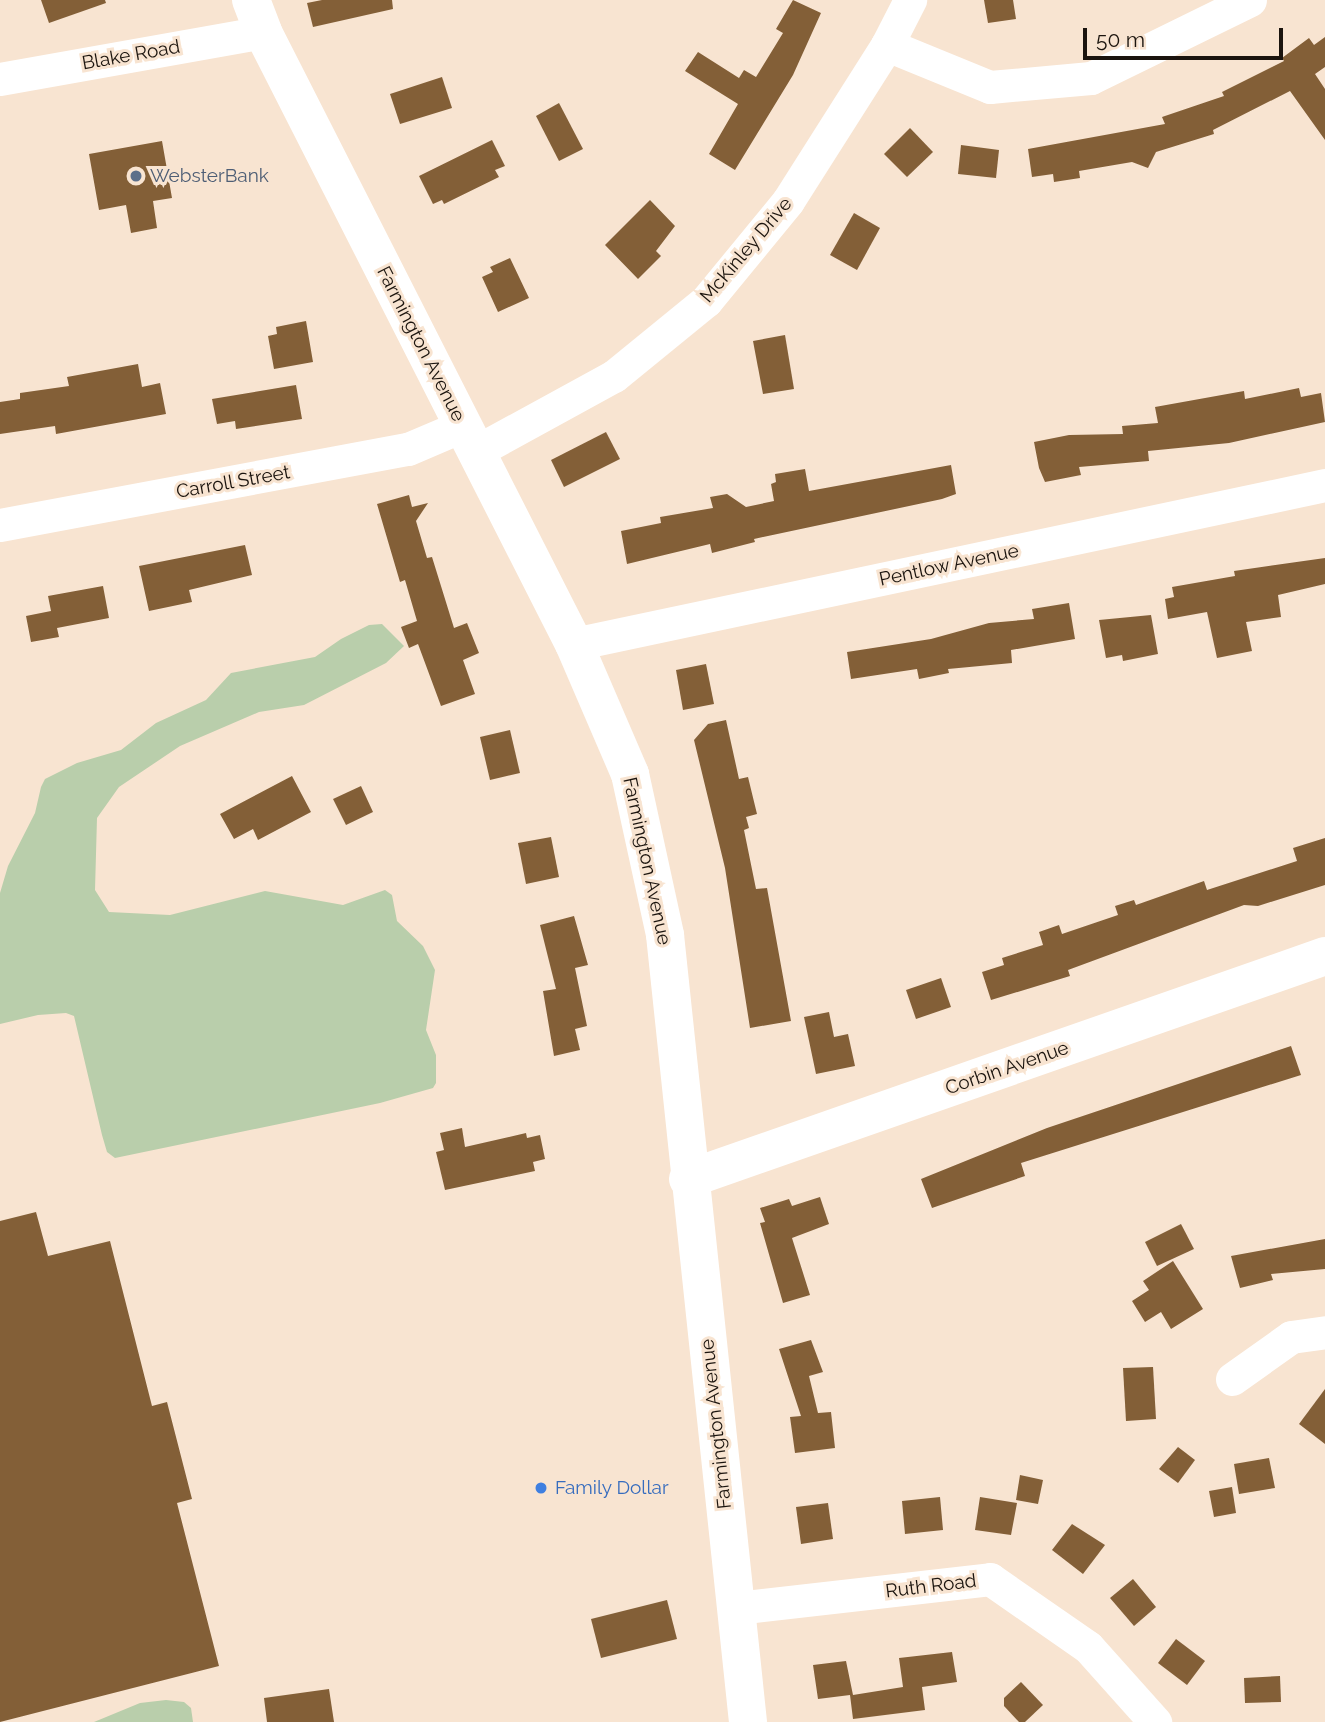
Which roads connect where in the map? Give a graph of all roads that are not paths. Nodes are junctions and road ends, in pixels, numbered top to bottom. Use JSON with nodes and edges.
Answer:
{"nodes":[{"id":1,"x":910,"y":0,"type":"edge"},
{"id":2,"x":1250,"y":0,"type":"edge"},
{"id":3,"x":257,"y":16,"type":"edge"},
{"id":4,"x":887,"y":45,"type":"junction"},
{"id":5,"x":0,"y":79,"type":"edge"},
{"id":6,"x":469,"y":439,"type":"junction"},
{"id":7,"x":1325,"y":485,"type":"edge"},
{"id":8,"x":0,"y":524,"type":"edge"},
{"id":9,"x":574,"y":644,"type":"junction"},
{"id":10,"x":1325,"y":956,"type":"edge"},
{"id":11,"x":688,"y":1179,"type":"junction"},
{"id":12,"x":1325,"y":1332,"type":"edge"},
{"id":13,"x":1232,"y":1379,"type":"dead end"},
{"id":14,"x":737,"y":1608,"type":"junction"},
{"id":15,"x":748,"y":1722,"type":"edge"},
{"id":16,"x":1155,"y":1722,"type":"edge"}],
"edges":[{"from":1,"to":4,"type":"street","name":"McKinley Drive"},
{"from":2,"to":4,"type":"street"},
{"from":3,"to":5,"type":"street","name":"Blake Road"},
{"from":3,"to":6,"type":"main road","name":"Farmington Avenue"},
{"from":4,"to":6,"type":"street","name":"McKinley Drive"},
{"from":6,"to":8,"type":"street","name":"Carroll Street"},
{"from":6,"to":9,"type":"main road","name":"Farmington Avenue"},
{"from":7,"to":9,"type":"street","name":"Pentlow Avenue"},
{"from":9,"to":11,"type":"main road","name":"Farmington Avenue"},
{"from":10,"to":11,"type":"main road","name":"Corbin Avenue"},
{"from":11,"to":14,"type":"main road","name":"Farmington Avenue"},
{"from":12,"to":13,"type":"street"},
{"from":14,"to":15,"type":"main road","name":"Farmington Avenue"},
{"from":14,"to":16,"type":"street","name":"Ruth Road"}]}
